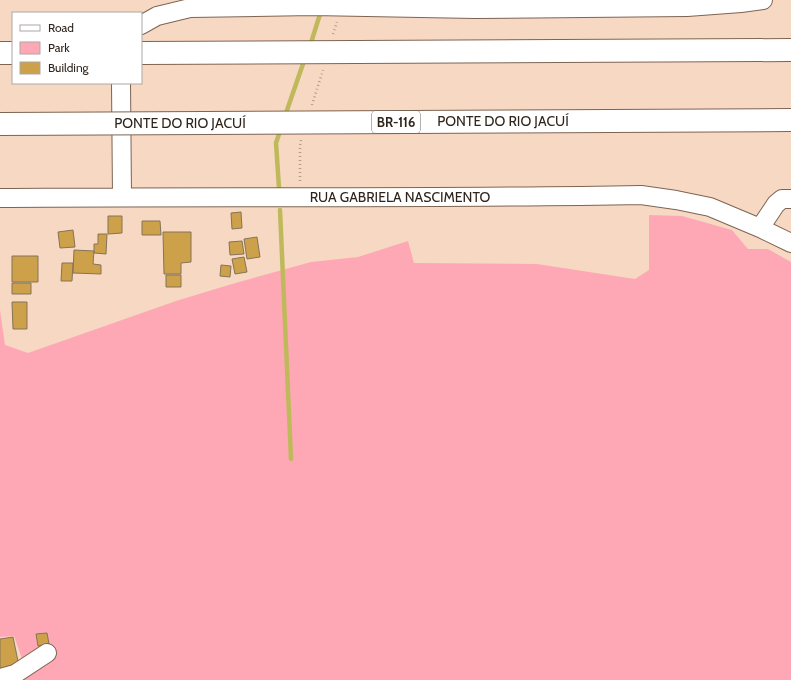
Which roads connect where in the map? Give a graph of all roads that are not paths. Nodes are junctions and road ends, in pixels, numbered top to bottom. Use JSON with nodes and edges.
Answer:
{"nodes":[{"id":1,"x":763,"y":0,"type":"edge"},
{"id":2,"x":142,"y":24,"type":"edge"},
{"id":3,"x":791,"y":50,"type":"edge"},
{"id":4,"x":0,"y":53,"type":"edge"},
{"id":5,"x":12,"y":53,"type":"edge"},
{"id":6,"x":142,"y":53,"type":"edge"},
{"id":7,"x":121,"y":84,"type":"edge"},
{"id":8,"x":791,"y":120,"type":"edge"},
{"id":9,"x":0,"y":124,"type":"edge"},
{"id":10,"x":122,"y":197,"type":"junction"},
{"id":11,"x":0,"y":198,"type":"edge"},
{"id":12,"x":791,"y":199,"type":"edge"},
{"id":13,"x":760,"y":228,"type":"junction"},
{"id":14,"x":791,"y":243,"type":"edge"},
{"id":15,"x":47,"y":653,"type":"dead end"},
{"id":16,"x":0,"y":678,"type":"edge"}],
"edges":[{"from":1,"to":2,"type":"street"},
{"from":3,"to":6,"type":"highway","bridge":true},
{"from":4,"to":5,"type":"highway"},
{"from":7,"to":10,"type":"street"},
{"from":8,"to":9,"type":"highway","name":"PONTE DO RIO JACUÍ","number":"BR-116","bridge":true},
{"from":10,"to":11,"type":"street","name":"RUA GABRIELA NASCIMENTO"},
{"from":10,"to":13,"type":"street","name":"RUA GABRIELA NASCIMENTO"},
{"from":12,"to":13,"type":"street"},
{"from":13,"to":14,"type":"street","name":"RUA GABRIELA NASCIMENTO"},
{"from":15,"to":16,"type":"street"}]}
